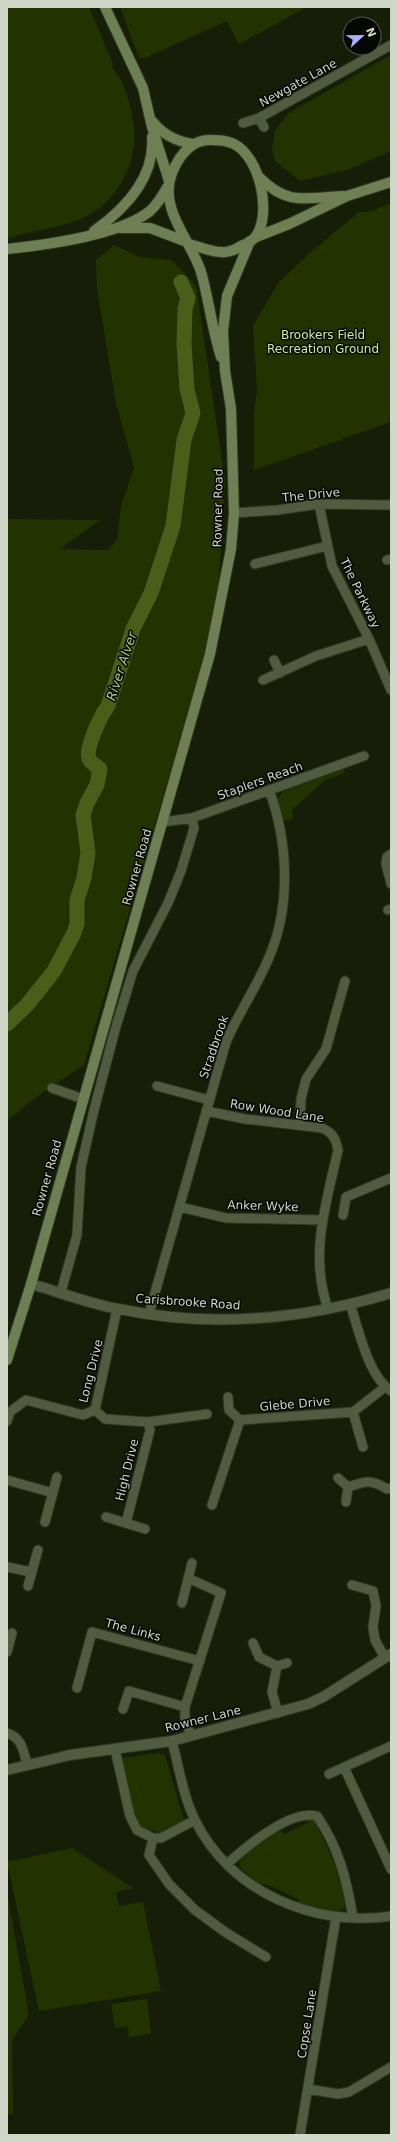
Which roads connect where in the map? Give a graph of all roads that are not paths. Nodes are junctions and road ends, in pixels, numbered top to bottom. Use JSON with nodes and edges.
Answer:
{"nodes":[{"id":1,"x":105,"y":7,"type":"edge"},
{"id":2,"x":391,"y":45,"type":"edge"},
{"id":3,"x":259,"y":118,"type":"junction"},
{"id":4,"x":151,"y":123,"type":"junction"},
{"id":5,"x":243,"y":123,"type":"dead end"},
{"id":6,"x":264,"y":127,"type":"dead end"},
{"id":7,"x":192,"y":144,"type":"junction"},
{"id":8,"x":258,"y":176,"type":"junction"},
{"id":9,"x":391,"y":182,"type":"edge"},
{"id":10,"x":169,"y":184,"type":"junction"},
{"id":11,"x":347,"y":196,"type":"junction"},
{"id":12,"x":113,"y":228,"type":"junction"},
{"id":13,"x":91,"y":234,"type":"junction"},
{"id":14,"x":253,"y":239,"type":"junction"},
{"id":15,"x":188,"y":243,"type":"junction"},
{"id":16,"x":7,"y":249,"type":"edge"},
{"id":17,"x":225,"y":371,"type":"junction"},
{"id":18,"x":319,"y":504,"type":"junction"},
{"id":19,"x":391,"y":505,"type":"edge"},
{"id":20,"x":234,"y":513,"type":"junction"},
{"id":21,"x":327,"y":546,"type":"junction"},
{"id":22,"x":255,"y":564,"type":"dead end"},
{"id":23,"x":369,"y":639,"type":"junction"},
{"id":24,"x":274,"y":660,"type":"dead end"},
{"id":25,"x":280,"y":673,"type":"junction"},
{"id":26,"x":262,"y":680,"type":"dead end"},
{"id":27,"x":391,"y":690,"type":"edge"},
{"id":28,"x":364,"y":756,"type":"dead end"},
{"id":29,"x":269,"y":790,"type":"junction"},
{"id":30,"x":192,"y":818,"type":"junction"},
{"id":31,"x":163,"y":822,"type":"junction"},
{"id":32,"x":391,"y":854,"type":"edge"},
{"id":33,"x":391,"y":884,"type":"edge"},
{"id":34,"x":345,"y":981,"type":"dead end"},
{"id":35,"x":157,"y":1086,"type":"dead end"},
{"id":36,"x":52,"y":1088,"type":"dead end"},
{"id":37,"x":83,"y":1099,"type":"junction"},
{"id":38,"x":209,"y":1100,"type":"junction"},
{"id":39,"x":206,"y":1111,"type":"junction"},
{"id":40,"x":300,"y":1125,"type":"junction"},
{"id":41,"x":391,"y":1178,"type":"edge"},
{"id":42,"x":180,"y":1206,"type":"junction"},
{"id":43,"x":343,"y":1215,"type":"dead end"},
{"id":44,"x":322,"y":1220,"type":"junction"},
{"id":45,"x":31,"y":1284,"type":"junction"},
{"id":46,"x":62,"y":1292,"type":"junction"},
{"id":47,"x":391,"y":1294,"type":"edge"},
{"id":48,"x":350,"y":1304,"type":"junction"},
{"id":49,"x":117,"y":1309,"type":"junction"},
{"id":50,"x":328,"y":1309,"type":"junction"},
{"id":51,"x":149,"y":1314,"type":"junction"},
{"id":52,"x":7,"y":1360,"type":"edge"},
{"id":53,"x":388,"y":1389,"type":"edge"},
{"id":54,"x":228,"y":1397,"type":"dead end"},
{"id":55,"x":96,"y":1410,"type":"junction"},
{"id":56,"x":353,"y":1412,"type":"junction"},
{"id":57,"x":207,"y":1414,"type":"dead end"},
{"id":58,"x":240,"y":1420,"type":"junction"},
{"id":59,"x":7,"y":1422,"type":"edge"},
{"id":60,"x":148,"y":1422,"type":"junction"},
{"id":61,"x":363,"y":1447,"type":"dead end"},
{"id":62,"x":57,"y":1476,"type":"dead end"},
{"id":63,"x":338,"y":1478,"type":"dead end"},
{"id":64,"x":7,"y":1480,"type":"edge"},
{"id":65,"x":348,"y":1487,"type":"junction"},
{"id":66,"x":388,"y":1490,"type":"edge"},
{"id":67,"x":53,"y":1493,"type":"junction"},
{"id":68,"x":346,"y":1502,"type":"dead end"},
{"id":69,"x":212,"y":1505,"type":"dead end"},
{"id":70,"x":106,"y":1518,"type":"dead end"},
{"id":71,"x":45,"y":1522,"type":"dead end"},
{"id":72,"x":126,"y":1523,"type":"junction"},
{"id":73,"x":144,"y":1529,"type":"dead end"},
{"id":74,"x":38,"y":1550,"type":"dead end"},
{"id":75,"x":192,"y":1563,"type":"dead end"},
{"id":76,"x":7,"y":1567,"type":"edge"},
{"id":77,"x":31,"y":1572,"type":"junction"},
{"id":78,"x":188,"y":1578,"type":"junction"},
{"id":79,"x":352,"y":1585,"type":"dead end"},
{"id":80,"x":28,"y":1586,"type":"dead end"},
{"id":81,"x":182,"y":1603,"type":"dead end"},
{"id":82,"x":12,"y":1633,"type":"dead end"},
{"id":83,"x":253,"y":1643,"type":"dead end"},
{"id":84,"x":7,"y":1651,"type":"edge"},
{"id":85,"x":388,"y":1656,"type":"edge"},
{"id":86,"x":200,"y":1661,"type":"junction"},
{"id":87,"x":287,"y":1663,"type":"dead end"},
{"id":88,"x":277,"y":1666,"type":"junction"},
{"id":89,"x":77,"y":1688,"type":"dead end"},
{"id":90,"x":185,"y":1707,"type":"junction"},
{"id":91,"x":123,"y":1709,"type":"dead end"},
{"id":92,"x":278,"y":1713,"type":"junction"},
{"id":93,"x":7,"y":1734,"type":"edge"},
{"id":94,"x":191,"y":1736,"type":"junction"},
{"id":95,"x":172,"y":1741,"type":"junction"},
{"id":96,"x":391,"y":1746,"type":"edge"},
{"id":97,"x":115,"y":1749,"type":"junction"},
{"id":98,"x":27,"y":1764,"type":"junction"},
{"id":99,"x":344,"y":1767,"type":"junction"},
{"id":100,"x":7,"y":1770,"type":"edge"},
{"id":101,"x":329,"y":1774,"type":"dead end"},
{"id":102,"x":195,"y":1820,"type":"junction"},
{"id":103,"x":153,"y":1838,"type":"junction"},
{"id":104,"x":228,"y":1864,"type":"junction"},
{"id":105,"x":391,"y":1869,"type":"edge"},
{"id":106,"x":391,"y":1916,"type":"edge"},
{"id":107,"x":336,"y":1917,"type":"junction"},
{"id":108,"x":353,"y":1918,"type":"junction"},
{"id":109,"x":266,"y":1957,"type":"dead end"},
{"id":110,"x":391,"y":2067,"type":"edge"},
{"id":111,"x":308,"y":2089,"type":"junction"},
{"id":112,"x":300,"y":2135,"type":"edge"}],
"edges":[{"from":1,"to":4,"type":"main road"},
{"from":2,"to":3,"type":"street","name":"Newgate Lane"},
{"from":3,"to":5,"type":"street","name":"Newgate Lane"},
{"from":3,"to":6,"type":"street","name":"Newgate Lane"},
{"from":4,"to":7,"type":"main road"},
{"from":4,"to":10,"type":"main road"},
{"from":4,"to":13,"type":"main road"},
{"from":7,"to":8,"type":"main road"},
{"from":7,"to":10,"type":"main road"},
{"from":8,"to":11,"type":"main road"},
{"from":8,"to":14,"type":"main road"},
{"from":9,"to":11,"type":"main road"},
{"from":10,"to":12,"type":"main road"},
{"from":10,"to":15,"type":"main road"},
{"from":11,"to":14,"type":"main road"},
{"from":12,"to":13,"type":"main road"},
{"from":12,"to":15,"type":"main road"},
{"from":13,"to":16,"type":"main road"},
{"from":14,"to":15,"type":"main road"},
{"from":14,"to":17,"type":"main road","name":"Rowner Road"},
{"from":15,"to":17,"type":"main road","name":"Rowner Road"},
{"from":17,"to":20,"type":"main road","name":"Rowner Road"},
{"from":18,"to":19,"type":"street","name":"The Drive"},
{"from":18,"to":20,"type":"street","name":"The Drive"},
{"from":18,"to":21,"type":"street","name":"The Parkway"},
{"from":20,"to":31,"type":"main road","name":"Rowner Road"},
{"from":21,"to":22,"type":"street"},
{"from":21,"to":23,"type":"street","name":"The Parkway"},
{"from":23,"to":25,"type":"street"},
{"from":23,"to":27,"type":"street","name":"The Parkway"},
{"from":24,"to":25,"type":"street"},
{"from":25,"to":26,"type":"street"},
{"from":28,"to":29,"type":"street","name":"Staplers Reach"},
{"from":29,"to":30,"type":"street","name":"Staplers Reach"},
{"from":29,"to":38,"type":"street","name":"Stradbrook"},
{"from":30,"to":31,"type":"street","name":"Staplers Reach"},
{"from":30,"to":46,"type":"street"},
{"from":31,"to":37,"type":"main road","name":"Rowner Road"},
{"from":32,"to":33,"type":"street"},
{"from":34,"to":40,"type":"street"},
{"from":35,"to":38,"type":"street"},
{"from":36,"to":37,"type":"street"},
{"from":37,"to":45,"type":"main road","name":"Rowner Road"},
{"from":38,"to":39,"type":"street","name":"Stradbrook"},
{"from":39,"to":40,"type":"street","name":"Row Wood Lane"},
{"from":39,"to":42,"type":"street","name":"Stradbrook"},
{"from":40,"to":44,"type":"street","name":"Row Wood Lane"},
{"from":41,"to":43,"type":"street"},
{"from":42,"to":44,"type":"street","name":"Anker Wyke"},
{"from":42,"to":51,"type":"street","name":"Stradbrook"},
{"from":44,"to":50,"type":"street","name":"Row Wood Lane"},
{"from":45,"to":46,"type":"street","name":"Carisbrooke Road"},
{"from":45,"to":52,"type":"main road","name":"Rowner Road"},
{"from":46,"to":49,"type":"street","name":"Carisbrooke Road"},
{"from":47,"to":48,"type":"street","name":"Carisbrooke Road"},
{"from":48,"to":50,"type":"street","name":"Carisbrooke Road"},
{"from":48,"to":53,"type":"street"},
{"from":49,"to":51,"type":"street","name":"Carisbrooke Road"},
{"from":49,"to":55,"type":"street","name":"Long Drive"},
{"from":50,"to":51,"type":"street","name":"Carisbrooke Road"},
{"from":53,"to":56,"type":"street"},
{"from":54,"to":58,"type":"street"},
{"from":55,"to":59,"type":"street","name":"Long Drive"},
{"from":55,"to":60,"type":"street"},
{"from":56,"to":58,"type":"street","name":"Glebe Drive"},
{"from":56,"to":61,"type":"street"},
{"from":57,"to":60,"type":"street"},
{"from":58,"to":69,"type":"street"},
{"from":60,"to":72,"type":"street","name":"High Drive"},
{"from":62,"to":67,"type":"street"},
{"from":63,"to":65,"type":"street"},
{"from":64,"to":67,"type":"street"},
{"from":65,"to":66,"type":"street"},
{"from":65,"to":68,"type":"street"},
{"from":67,"to":71,"type":"street"},
{"from":70,"to":72,"type":"street"},
{"from":72,"to":73,"type":"street"},
{"from":74,"to":77,"type":"street"},
{"from":75,"to":78,"type":"street"},
{"from":76,"to":77,"type":"street"},
{"from":77,"to":80,"type":"street"},
{"from":78,"to":81,"type":"street"},
{"from":78,"to":86,"type":"street"},
{"from":79,"to":85,"type":"street"},
{"from":82,"to":84,"type":"street"},
{"from":83,"to":88,"type":"street"},
{"from":85,"to":92,"type":"street","name":"Rowner Lane"},
{"from":86,"to":89,"type":"street","name":"The Links"},
{"from":86,"to":90,"type":"street"},
{"from":87,"to":88,"type":"street"},
{"from":88,"to":92,"type":"street"},
{"from":90,"to":91,"type":"street"},
{"from":90,"to":94,"type":"street"},
{"from":92,"to":94,"type":"street","name":"Rowner Lane"},
{"from":93,"to":98,"type":"street"},
{"from":94,"to":95,"type":"street","name":"Rowner Lane"},
{"from":95,"to":97,"type":"street","name":"Rowner Lane"},
{"from":95,"to":102,"type":"street"},
{"from":96,"to":99,"type":"street"},
{"from":97,"to":98,"type":"street","name":"Rowner Lane"},
{"from":97,"to":103,"type":"street"},
{"from":98,"to":100,"type":"street","name":"Rowner Lane"},
{"from":99,"to":101,"type":"street"},
{"from":99,"to":105,"type":"street"},
{"from":102,"to":103,"type":"street"},
{"from":102,"to":104,"type":"street"},
{"from":103,"to":109,"type":"street"},
{"from":104,"to":107,"type":"street"},
{"from":104,"to":108,"type":"street"},
{"from":106,"to":108,"type":"street"},
{"from":107,"to":108,"type":"street"},
{"from":107,"to":111,"type":"street","name":"Copse Lane"},
{"from":110,"to":111,"type":"street"},
{"from":111,"to":112,"type":"street","name":"Copse Lane"}]}
